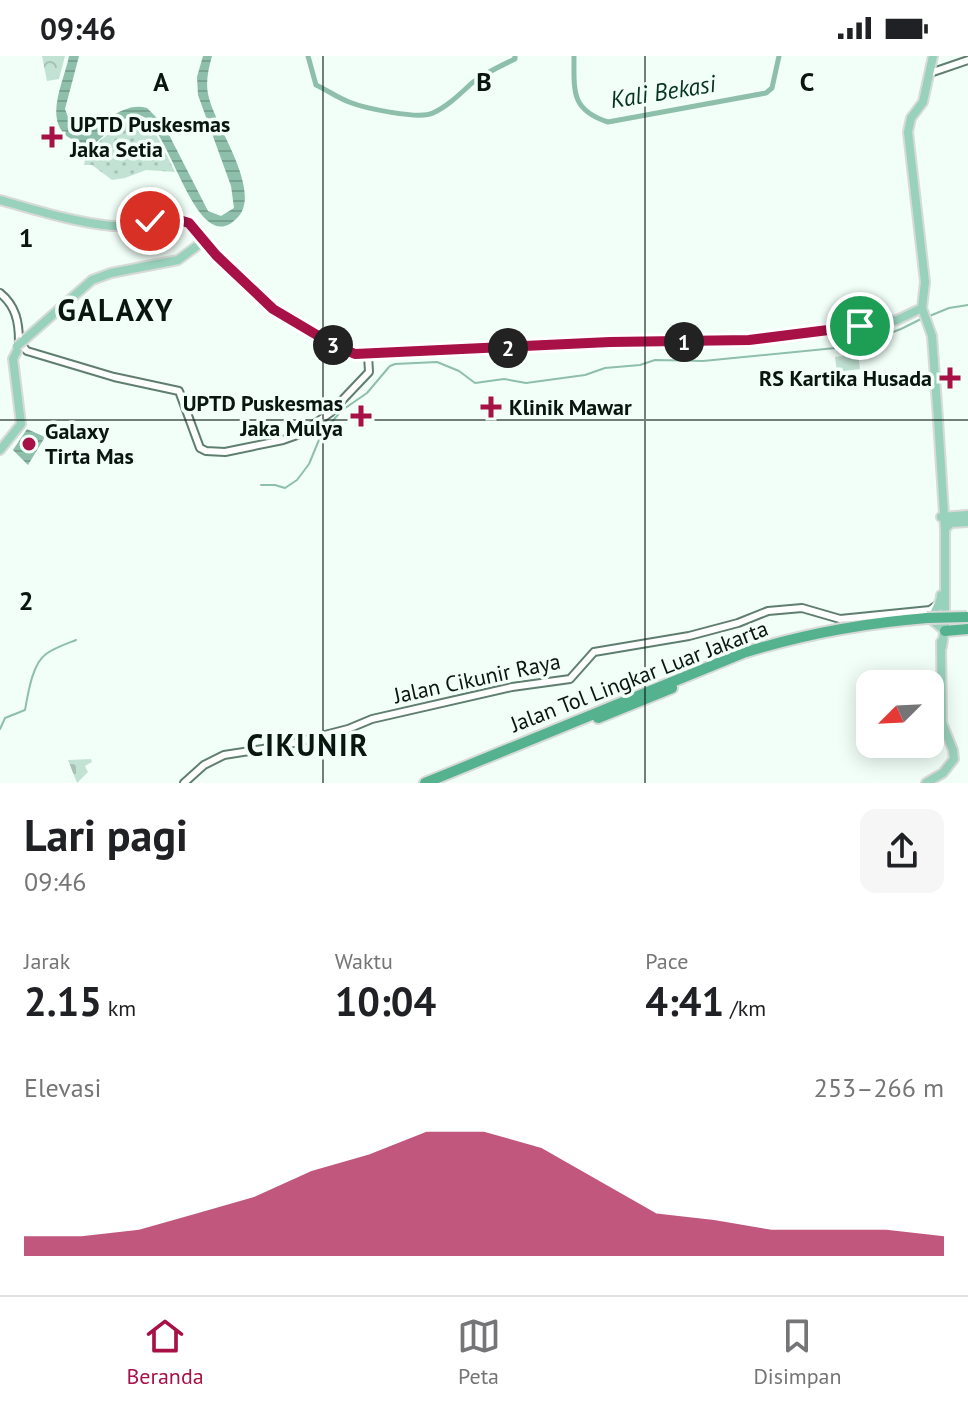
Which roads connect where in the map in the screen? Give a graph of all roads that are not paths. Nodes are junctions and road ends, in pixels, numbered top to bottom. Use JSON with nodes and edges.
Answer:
{"nodes":[{"id":1,"x":935,"y":56,"type":"edge"},
{"id":2,"x":968,"y":60,"type":"edge"},
{"id":3,"x":931,"y":73,"type":"junction"},
{"id":4,"x":0,"y":200,"type":"edge"},
{"id":5,"x":203,"y":247,"type":"junction"},
{"id":6,"x":0,"y":293,"type":"edge"},
{"id":7,"x":923,"y":316,"type":"junction"},
{"id":8,"x":368,"y":355,"type":"junction"},
{"id":9,"x":0,"y":447,"type":"edge"},
{"id":10,"x":968,"y":518,"type":"edge"},
{"id":11,"x":945,"y":522,"type":"junction"},
{"id":12,"x":941,"y":598,"type":"junction"},
{"id":13,"x":933,"y":622,"type":"junction"},
{"id":14,"x":968,"y":622,"type":"edge"},
{"id":15,"x":184,"y":783,"type":"edge"},
{"id":16,"x":425,"y":783,"type":"edge"},
{"id":17,"x":437,"y":783,"type":"edge"},
{"id":18,"x":926,"y":783,"type":"edge"}],
"edges":[{"from":1,"to":3,"type":"main road"},
{"from":2,"to":3,"type":"street"},
{"from":3,"to":7,"type":"main road"},
{"from":4,"to":5,"type":"main road"},
{"from":5,"to":8,"type":"main road"},
{"from":5,"to":9,"type":"main road"},
{"from":6,"to":8,"type":"street"},
{"from":7,"to":8,"type":"main road"},
{"from":7,"to":11,"type":"main road"},
{"from":7,"to":11,"type":"main road"},
{"from":10,"to":11,"type":"main road"},
{"from":11,"to":12,"type":"main road"},
{"from":11,"to":13,"type":"main road"},
{"from":12,"to":13,"type":"street"},
{"from":12,"to":13,"type":"main road"},
{"from":13,"to":14,"type":"highway","name":"Jalan Tol Lingkar Luar Jakarta","bridge":true},
{"from":13,"to":14,"type":"highway"},
{"from":13,"to":15,"type":"street","name":"Jalan Cikunir Raya"},
{"from":13,"to":16,"type":"highway","name":"Jalan Tol Lingkar Luar Jakarta"},
{"from":13,"to":17,"type":"highway","name":"Jalan Tol Lingkar Luar Jakarta"},
{"from":13,"to":18,"type":"main road"}]}
